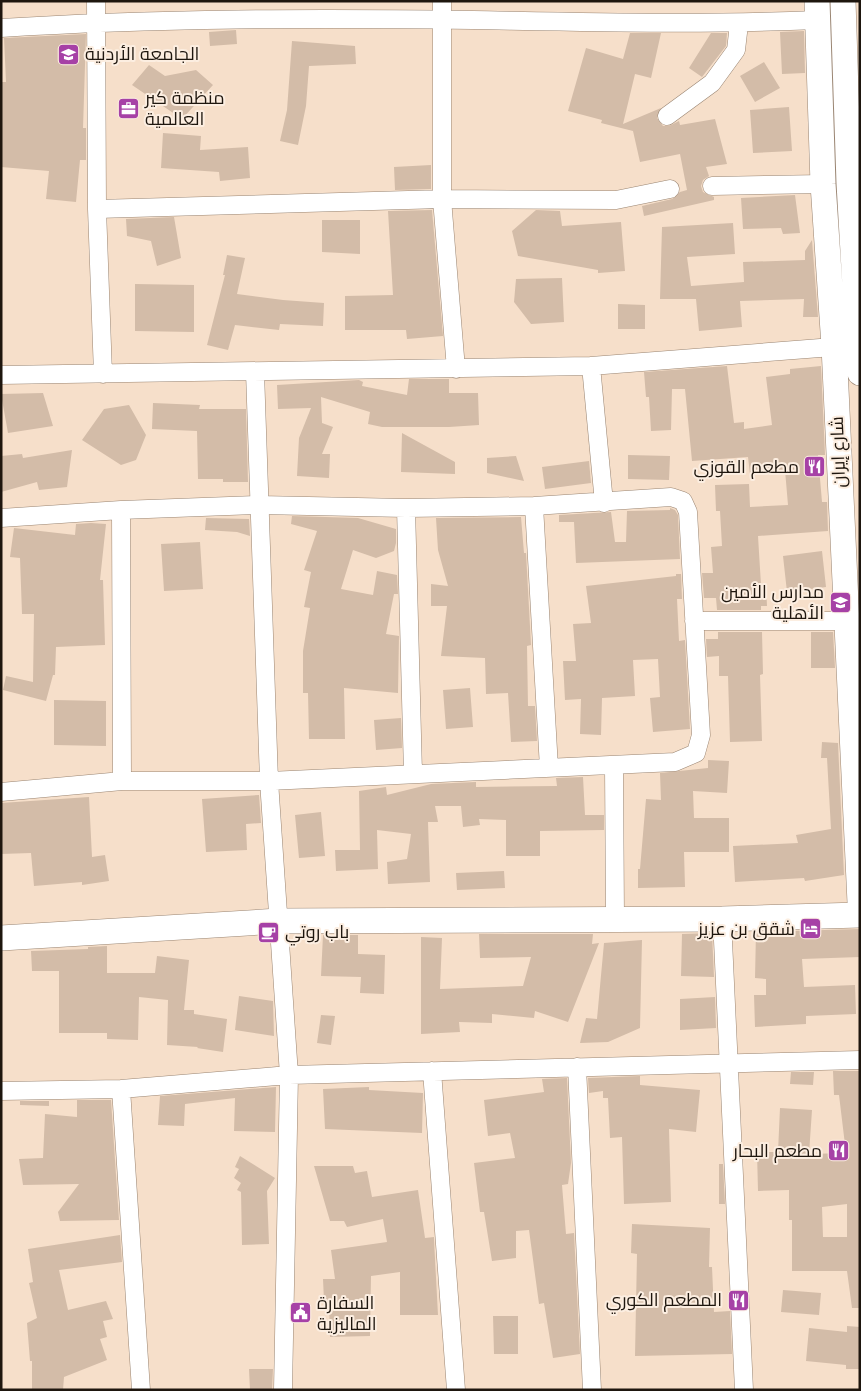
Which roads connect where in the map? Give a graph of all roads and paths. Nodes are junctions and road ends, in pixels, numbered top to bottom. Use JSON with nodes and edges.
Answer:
{"nodes":[{"id":1,"x":96,"y":1,"type":"edge"},
{"id":2,"x":442,"y":1,"type":"edge"},
{"id":3,"x":843,"y":1,"type":"edge"},
{"id":4,"x":817,"y":10,"type":"edge"},
{"id":5,"x":442,"y":20,"type":"junction"},
{"id":6,"x":94,"y":22,"type":"junction"},
{"id":7,"x":739,"y":24,"type":"junction"},
{"id":8,"x":1,"y":28,"type":"edge"},
{"id":9,"x":667,"y":116,"type":"dead end"},
{"id":10,"x":854,"y":183,"type":"edge"},
{"id":11,"x":823,"y":184,"type":"junction"},
{"id":12,"x":712,"y":186,"type":"dead end"},
{"id":13,"x":670,"y":189,"type":"dead end"},
{"id":14,"x":442,"y":199,"type":"junction"},
{"id":15,"x":97,"y":209,"type":"junction"},
{"id":16,"x":834,"y":346,"type":"junction"},
{"id":17,"x":859,"y":346,"type":"edge"},
{"id":18,"x":591,"y":366,"type":"junction"},
{"id":19,"x":456,"y":369,"type":"junction"},
{"id":20,"x":255,"y":372,"type":"junction"},
{"id":21,"x":860,"y":373,"type":"edge"},
{"id":22,"x":103,"y":374,"type":"junction"},
{"id":23,"x":1,"y":375,"type":"edge"},
{"id":24,"x":604,"y":503,"type":"junction"},
{"id":25,"x":258,"y":505,"type":"junction"},
{"id":26,"x":534,"y":506,"type":"junction"},
{"id":27,"x":406,"y":508,"type":"junction"},
{"id":28,"x":121,"y":510,"type":"junction"},
{"id":29,"x":1,"y":518,"type":"edge"},
{"id":30,"x":694,"y":621,"type":"junction"},
{"id":31,"x":853,"y":626,"type":"edge"},
{"id":32,"x":614,"y":765,"type":"junction"},
{"id":33,"x":549,"y":768,"type":"junction"},
{"id":34,"x":412,"y":773,"type":"junction"},
{"id":35,"x":269,"y":780,"type":"junction"},
{"id":36,"x":122,"y":781,"type":"junction"},
{"id":37,"x":1,"y":792,"type":"edge"},
{"id":38,"x":860,"y":903,"type":"edge"},
{"id":39,"x":860,"y":916,"type":"edge"},
{"id":40,"x":616,"y":919,"type":"junction"},
{"id":41,"x":722,"y":919,"type":"junction"},
{"id":42,"x":279,"y":921,"type":"junction"},
{"id":43,"x":1,"y":938,"type":"edge"},
{"id":44,"x":860,"y":1060,"type":"edge"},
{"id":45,"x":730,"y":1063,"type":"junction"},
{"id":46,"x":577,"y":1067,"type":"junction"},
{"id":47,"x":432,"y":1071,"type":"junction"},
{"id":48,"x":289,"y":1075,"type":"junction"},
{"id":49,"x":121,"y":1089,"type":"junction"},
{"id":50,"x":1,"y":1091,"type":"edge"},
{"id":51,"x":141,"y":1390,"type":"edge"},
{"id":52,"x":282,"y":1390,"type":"edge"},
{"id":53,"x":456,"y":1390,"type":"edge"},
{"id":54,"x":592,"y":1390,"type":"edge"},
{"id":55,"x":744,"y":1390,"type":"edge"}],
"edges":[{"from":1,"to":6,"type":"street"},
{"from":2,"to":5,"type":"street"},
{"from":3,"to":10,"type":"street"},
{"from":4,"to":7,"type":"street"},
{"from":4,"to":11,"type":"street","name":"شارع إيران"},
{"from":5,"to":6,"type":"street"},
{"from":5,"to":7,"type":"street"},
{"from":5,"to":14,"type":"street"},
{"from":6,"to":8,"type":"street"},
{"from":6,"to":15,"type":"street"},
{"from":7,"to":9,"type":"street"},
{"from":10,"to":17,"type":"street"},
{"from":11,"to":12,"type":"street"},
{"from":11,"to":16,"type":"street","name":"شارع إيران"},
{"from":13,"to":14,"type":"street"},
{"from":14,"to":15,"type":"street"},
{"from":14,"to":19,"type":"street"},
{"from":15,"to":22,"type":"street"},
{"from":16,"to":17,"type":"street"},
{"from":16,"to":18,"type":"street"},
{"from":16,"to":31,"type":"street","name":"شارع إيران"},
{"from":17,"to":21,"type":"street"},
{"from":18,"to":19,"type":"street"},
{"from":18,"to":24,"type":"street"},
{"from":19,"to":20,"type":"street"},
{"from":20,"to":22,"type":"street"},
{"from":20,"to":25,"type":"street"},
{"from":22,"to":23,"type":"street"},
{"from":24,"to":26,"type":"street"},
{"from":24,"to":30,"type":"street"},
{"from":25,"to":27,"type":"street"},
{"from":25,"to":28,"type":"street"},
{"from":25,"to":35,"type":"street"},
{"from":26,"to":27,"type":"street"},
{"from":26,"to":33,"type":"street"},
{"from":27,"to":34,"type":"street"},
{"from":28,"to":29,"type":"street"},
{"from":28,"to":36,"type":"street"},
{"from":30,"to":31,"type":"street"},
{"from":30,"to":32,"type":"street"},
{"from":31,"to":38,"type":"street","name":"شارع إيران"},
{"from":32,"to":33,"type":"street"},
{"from":32,"to":40,"type":"street"},
{"from":33,"to":34,"type":"street"},
{"from":34,"to":35,"type":"street"},
{"from":35,"to":36,"type":"street"},
{"from":35,"to":42,"type":"street"},
{"from":36,"to":37,"type":"street"},
{"from":39,"to":41,"type":"street"},
{"from":40,"to":41,"type":"street"},
{"from":40,"to":42,"type":"street"},
{"from":41,"to":45,"type":"street"},
{"from":42,"to":43,"type":"street"},
{"from":42,"to":48,"type":"street"},
{"from":44,"to":45,"type":"street"},
{"from":45,"to":46,"type":"street"},
{"from":45,"to":55,"type":"street"},
{"from":46,"to":47,"type":"street"},
{"from":46,"to":54,"type":"street"},
{"from":47,"to":48,"type":"street"},
{"from":47,"to":53,"type":"street"},
{"from":48,"to":49,"type":"street"},
{"from":48,"to":52,"type":"street"},
{"from":49,"to":50,"type":"street"},
{"from":49,"to":51,"type":"street"}]}
